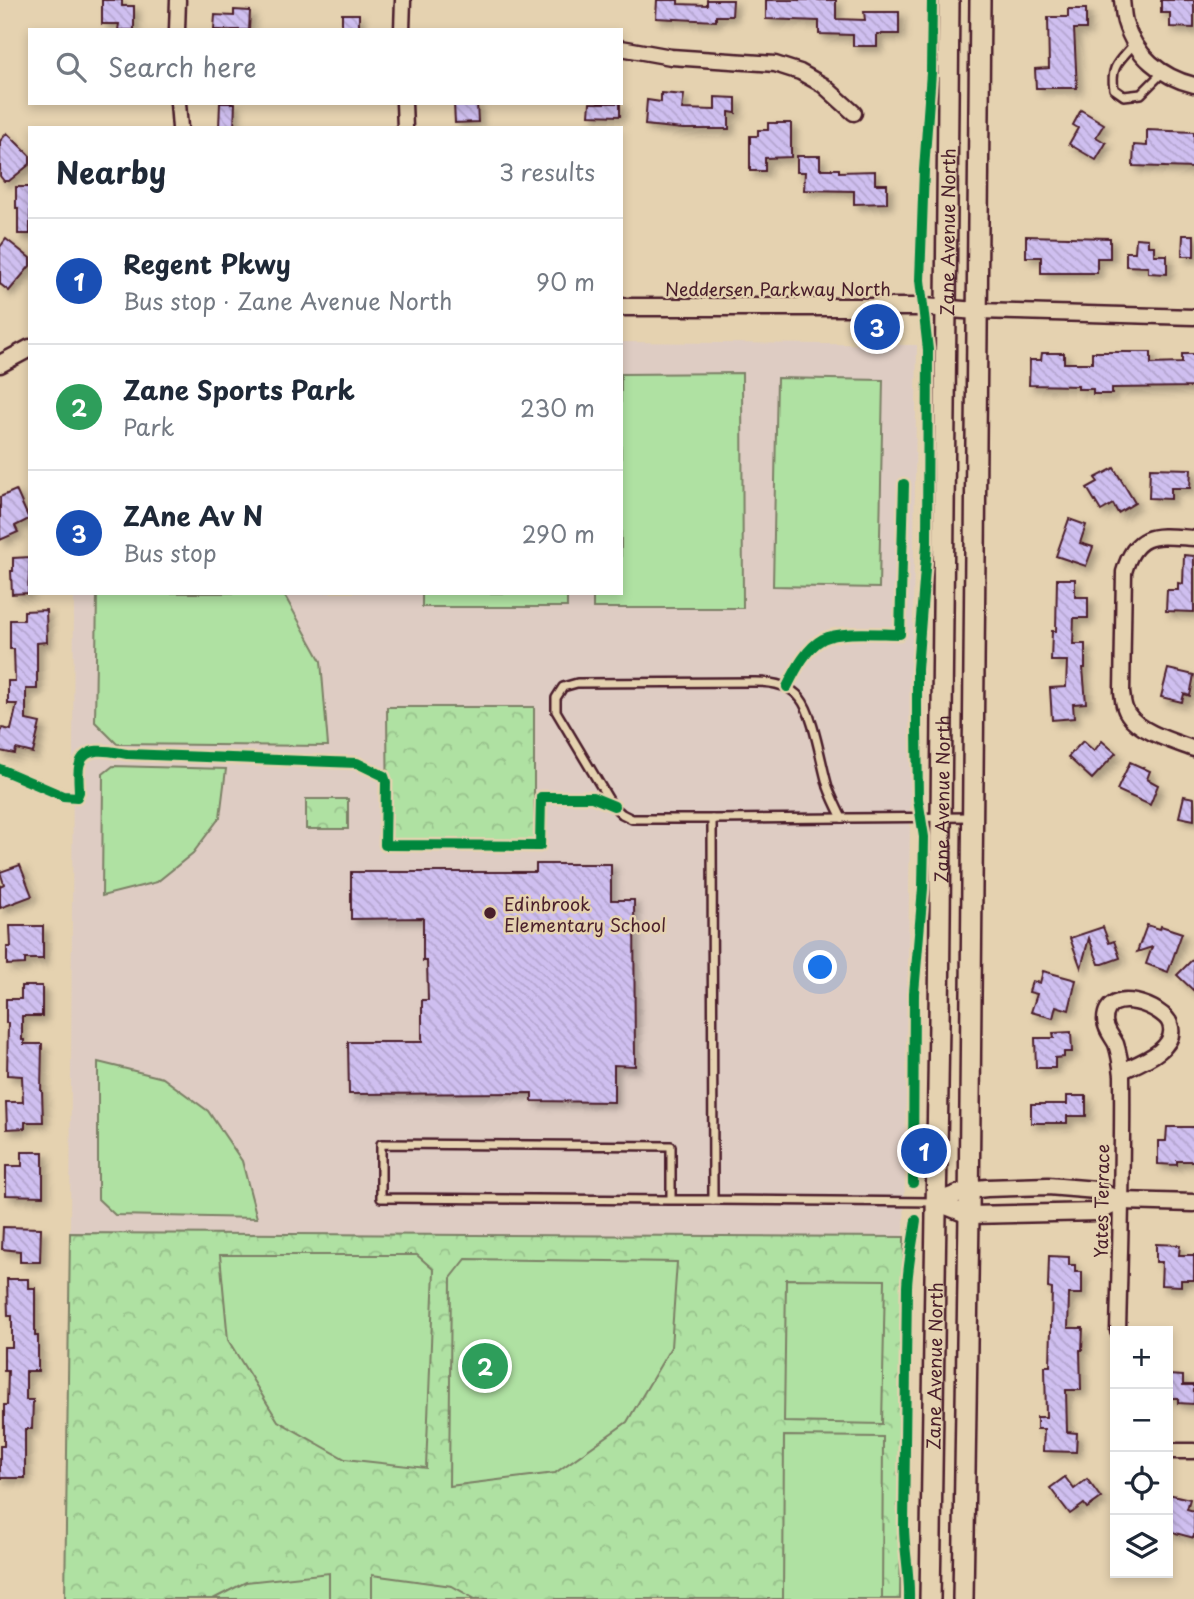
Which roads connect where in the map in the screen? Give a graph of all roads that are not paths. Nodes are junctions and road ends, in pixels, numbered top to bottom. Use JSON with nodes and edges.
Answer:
{"nodes":[{"id":1,"x":178,"y":0,"type":"edge"},
{"id":2,"x":403,"y":0,"type":"edge"},
{"id":3,"x":949,"y":0,"type":"edge"},
{"id":4,"x":981,"y":0,"type":"edge"},
{"id":5,"x":1122,"y":0,"type":"edge"},
{"id":6,"x":177,"y":28,"type":"edge"},
{"id":7,"x":402,"y":28,"type":"edge"},
{"id":8,"x":1135,"y":44,"type":"junction"},
{"id":9,"x":623,"y":48,"type":"edge"},
{"id":10,"x":1162,"y":73,"type":"junction"},
{"id":11,"x":1194,"y":85,"type":"edge"},
{"id":12,"x":178,"y":105,"type":"edge"},
{"id":13,"x":404,"y":105,"type":"edge"},
{"id":14,"x":853,"y":113,"type":"dead end"},
{"id":15,"x":180,"y":126,"type":"edge"},
{"id":16,"x":405,"y":126,"type":"edge"},
{"id":17,"x":623,"y":307,"type":"edge"},
{"id":18,"x":947,"y":308,"type":"junction"},
{"id":19,"x":977,"y":311,"type":"junction"},
{"id":20,"x":1194,"y":317,"type":"edge"},
{"id":21,"x":28,"y":349,"type":"edge"},
{"id":22,"x":0,"y":364,"type":"edge"},
{"id":23,"x":1194,"y":538,"type":"edge"},
{"id":24,"x":1194,"y":749,"type":"edge"},
{"id":25,"x":940,"y":817,"type":"junction"},
{"id":26,"x":972,"y":817,"type":"junction"},
{"id":27,"x":842,"y":818,"type":"junction"},
{"id":28,"x":712,"y":819,"type":"junction"},
{"id":29,"x":1122,"y":1071,"type":"junction"},
{"id":30,"x":968,"y":1190,"type":"junction"},
{"id":31,"x":671,"y":1200,"type":"junction"},
{"id":32,"x":713,"y":1200,"type":"junction"},
{"id":33,"x":1121,"y":1201,"type":"junction"},
{"id":34,"x":936,"y":1202,"type":"junction"},
{"id":35,"x":1194,"y":1203,"type":"edge"},
{"id":36,"x":969,"y":1215,"type":"junction"},
{"id":37,"x":1118,"y":1326,"type":"edge"},
{"id":38,"x":1173,"y":1451,"type":"edge"},
{"id":39,"x":1194,"y":1451,"type":"edge"},
{"id":40,"x":930,"y":1599,"type":"edge"},
{"id":41,"x":962,"y":1599,"type":"edge"}],
"edges":[{"from":1,"to":6,"type":"street"},
{"from":2,"to":7,"type":"street"},
{"from":3,"to":18,"type":"main road","name":"Zane Avenue North"},
{"from":4,"to":19,"type":"main road","name":"Zane Avenue North"},
{"from":5,"to":8,"type":"street"},
{"from":8,"to":10,"type":"street"},
{"from":8,"to":10,"type":"lane"},
{"from":9,"to":14,"type":"street"},
{"from":10,"to":11,"type":"street"},
{"from":12,"to":15,"type":"street"},
{"from":13,"to":16,"type":"street"},
{"from":17,"to":18,"type":"street","name":"Neddersen Parkway North"},
{"from":18,"to":19,"type":"street","name":"Neddersen Parkway North"},
{"from":18,"to":25,"type":"main road","name":"Zane Avenue North"},
{"from":19,"to":20,"type":"street"},
{"from":19,"to":26,"type":"main road","name":"Zane Avenue North"},
{"from":21,"to":22,"type":"street"},
{"from":23,"to":24,"type":"street"},
{"from":25,"to":26,"type":"lane"},
{"from":25,"to":27,"type":"lane"},
{"from":25,"to":34,"type":"main road","name":"Zane Avenue North"},
{"from":26,"to":30,"type":"main road","name":"Zane Avenue North"},
{"from":27,"to":28,"type":"lane"},
{"from":27,"to":28,"type":"lane"},
{"from":28,"to":32,"type":"lane"},
{"from":29,"to":29,"type":"street","name":"Yates Terrace"},
{"from":29,"to":33,"type":"street","name":"Yates Terrace"},
{"from":30,"to":33,"type":"street"},
{"from":30,"to":34,"type":"street"},
{"from":30,"to":36,"type":"main road","name":"Zane Avenue North"},
{"from":31,"to":31,"type":"lane"},
{"from":31,"to":32,"type":"lane"},
{"from":32,"to":34,"type":"lane"},
{"from":33,"to":35,"type":"street"},
{"from":33,"to":36,"type":"street"},
{"from":33,"to":37,"type":"street","name":"Yates Terrace"},
{"from":34,"to":36,"type":"street"},
{"from":34,"to":40,"type":"main road","name":"Zane Avenue North"},
{"from":36,"to":41,"type":"main road","name":"Zane Avenue North"},
{"from":38,"to":39,"type":"street"}]}
